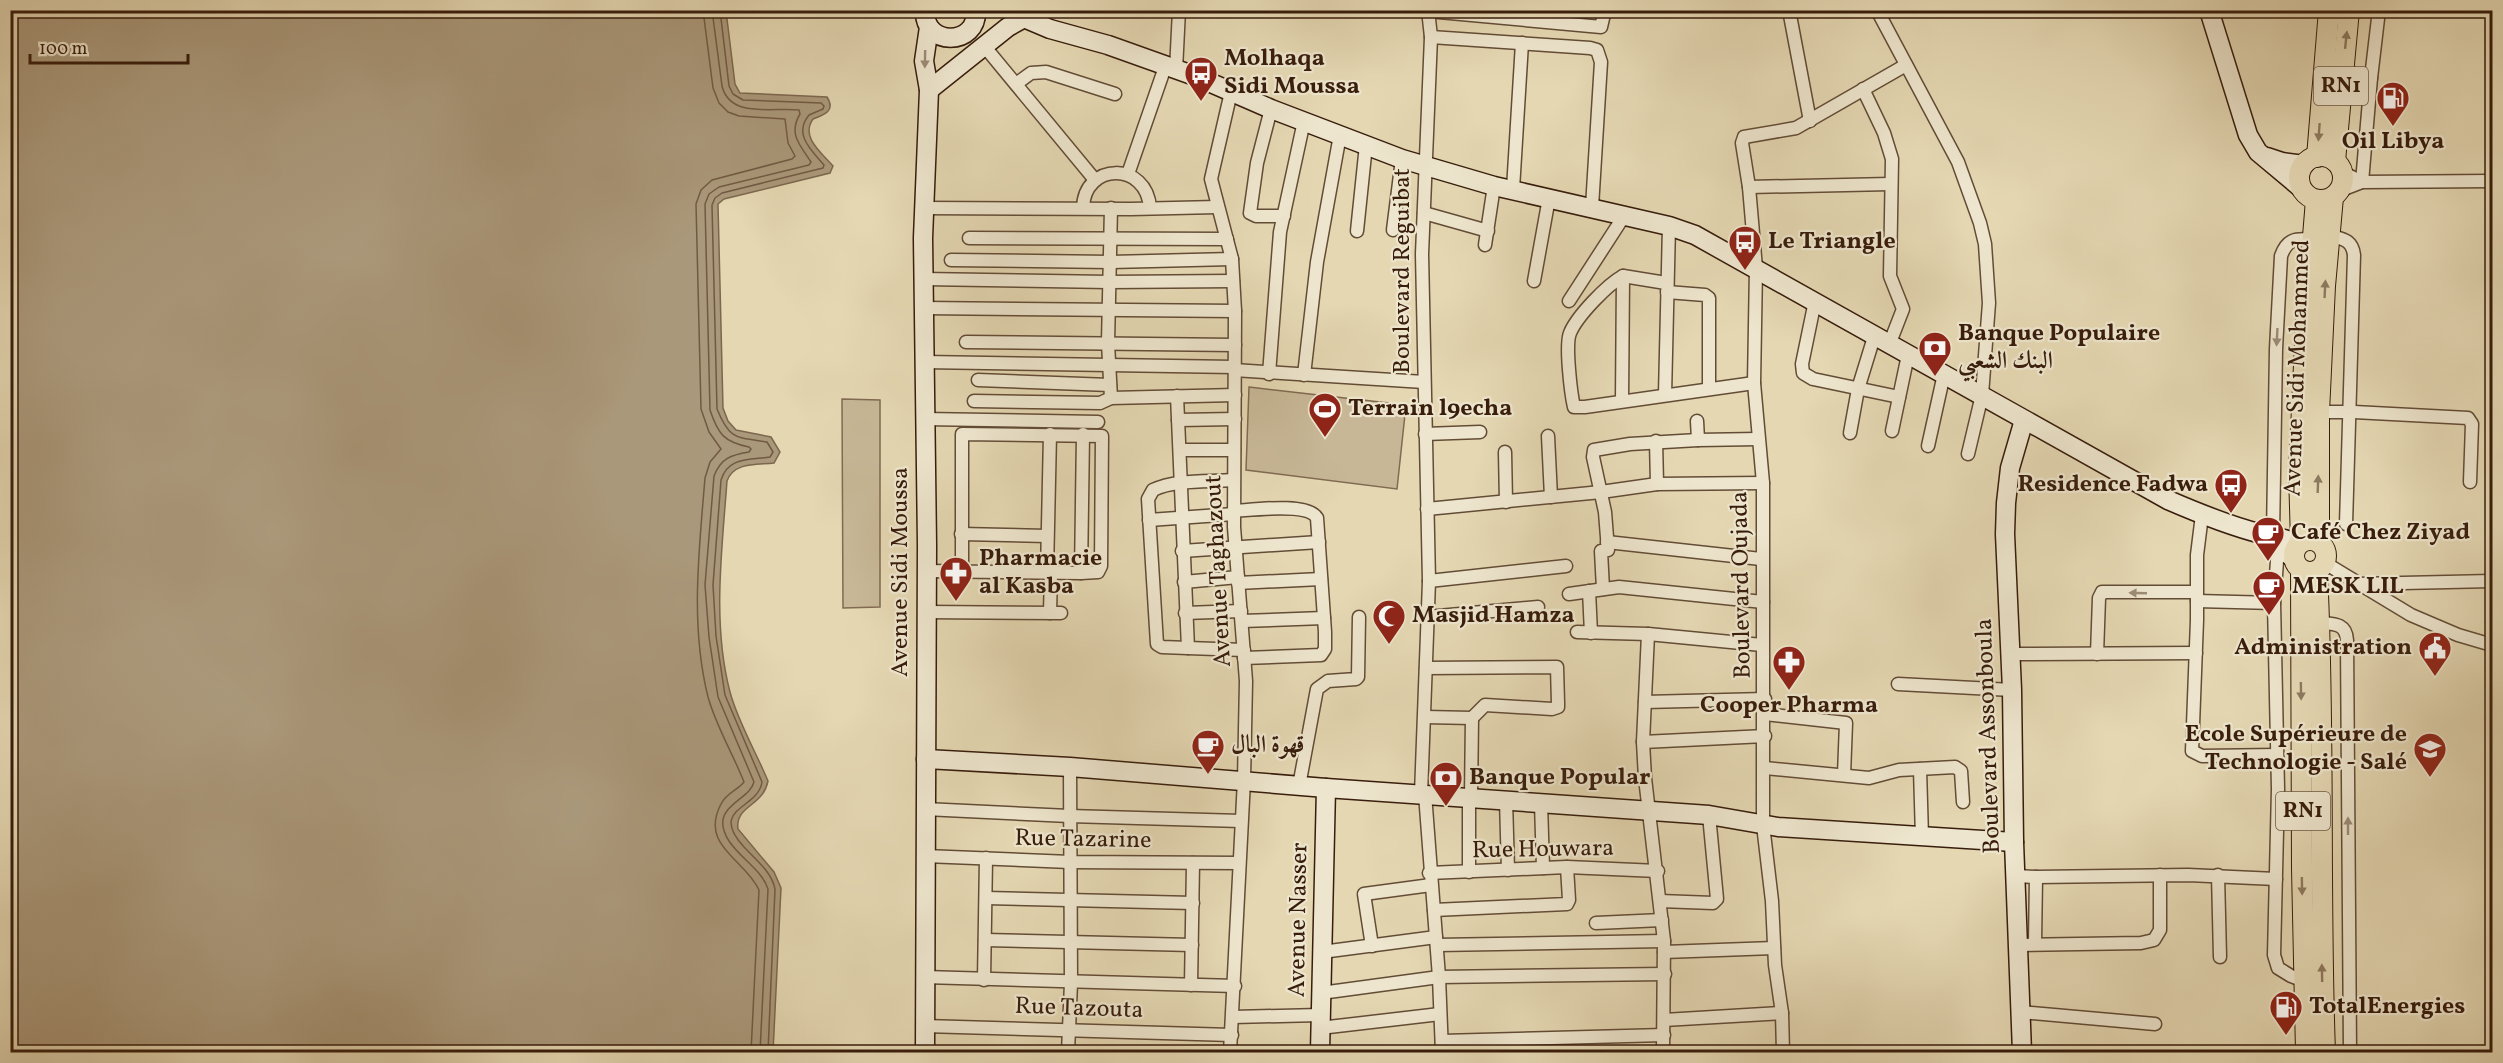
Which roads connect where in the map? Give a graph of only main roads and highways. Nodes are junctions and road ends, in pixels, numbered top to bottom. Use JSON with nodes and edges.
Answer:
{"nodes":[{"id":1,"x":2329,"y":10,"type":"edge"},
{"id":2,"x":2349,"y":10,"type":"edge"},
{"id":3,"x":2325,"y":164,"type":"junction"},
{"id":4,"x":2322,"y":194,"type":"junction"},
{"id":5,"x":2320,"y":237,"type":"junction"},
{"id":6,"x":2297,"y":551,"type":"junction"},
{"id":7,"x":2314,"y":1015,"type":"junction"},
{"id":8,"x":2306,"y":1053,"type":"edge"},
{"id":9,"x":2325,"y":1053,"type":"edge"}],
"edges":[{"from":1,"to":3,"type":"main road","number":"RN1","one_way":true},
{"from":3,"to":2,"type":"main road","number":"RN1","one_way":true},
{"from":3,"to":4,"type":"main road","number":"RN1"},
{"from":3,"to":4,"type":"main road","number":"RN1"},
{"from":4,"to":5,"type":"main road","name":"Avenue Sidi Mohammed","number":"RN1"},
{"from":5,"to":6,"type":"main road","name":"Avenue Sidi Mohammed","number":"RN1"},
{"from":6,"to":5,"type":"main road","name":"Avenue Sidi Mohammed","number":"RN1","one_way":true},
{"from":6,"to":7,"type":"main road","name":"Avenue Sidi Mohammed","number":"RN1","one_way":true},
{"from":7,"to":6,"type":"main road","name":"Avenue Sidi Mohammed","number":"RN1","one_way":true},
{"from":7,"to":8,"type":"main road","name":"Avenue Sidi Mohammed","number":"RN1"},
{"from":7,"to":9,"type":"main road","name":"Avenue Sidi Mohammed","number":"RN1"}]}
